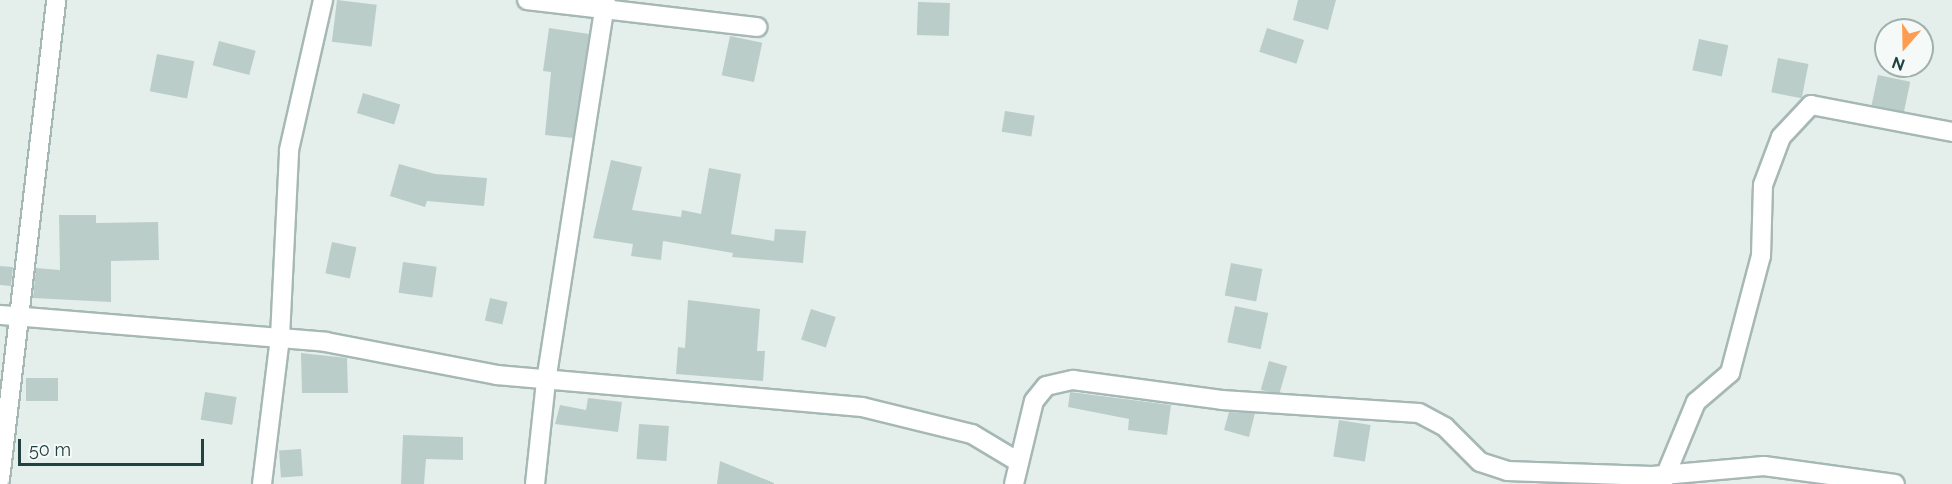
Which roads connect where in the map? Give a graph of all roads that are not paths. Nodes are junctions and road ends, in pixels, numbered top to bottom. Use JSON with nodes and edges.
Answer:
{"nodes":[{"id":1,"x":56,"y":0,"type":"edge"},
{"id":2,"x":323,"y":0,"type":"edge"},
{"id":3,"x":527,"y":0,"type":"edge"},
{"id":4,"x":606,"y":5,"type":"edge"},
{"id":5,"x":758,"y":27,"type":"dead end"},
{"id":6,"x":1952,"y":132,"type":"edge"},
{"id":7,"x":0,"y":315,"type":"edge"},
{"id":8,"x":18,"y":315,"type":"junction"},
{"id":9,"x":280,"y":337,"type":"junction"},
{"id":10,"x":546,"y":381,"type":"junction"},
{"id":11,"x":1017,"y":461,"type":"junction"},
{"id":12,"x":0,"y":479,"type":"edge"},
{"id":13,"x":1661,"y":481,"type":"edge"},
{"id":14,"x":262,"y":484,"type":"edge"},
{"id":15,"x":535,"y":484,"type":"edge"},
{"id":16,"x":1014,"y":484,"type":"edge"},
{"id":17,"x":1895,"y":484,"type":"edge"}],
"edges":[{"from":1,"to":8,"type":"street"},
{"from":2,"to":9,"type":"street"},
{"from":3,"to":4,"type":"street"},
{"from":4,"to":5,"type":"street"},
{"from":4,"to":10,"type":"street"},
{"from":6,"to":13,"type":"street"},
{"from":7,"to":8,"type":"street"},
{"from":8,"to":9,"type":"street"},
{"from":8,"to":12,"type":"street"},
{"from":9,"to":10,"type":"street"},
{"from":9,"to":14,"type":"street"},
{"from":10,"to":11,"type":"street"},
{"from":10,"to":15,"type":"street"},
{"from":11,"to":13,"type":"street"},
{"from":11,"to":16,"type":"street"},
{"from":13,"to":17,"type":"street"}]}
